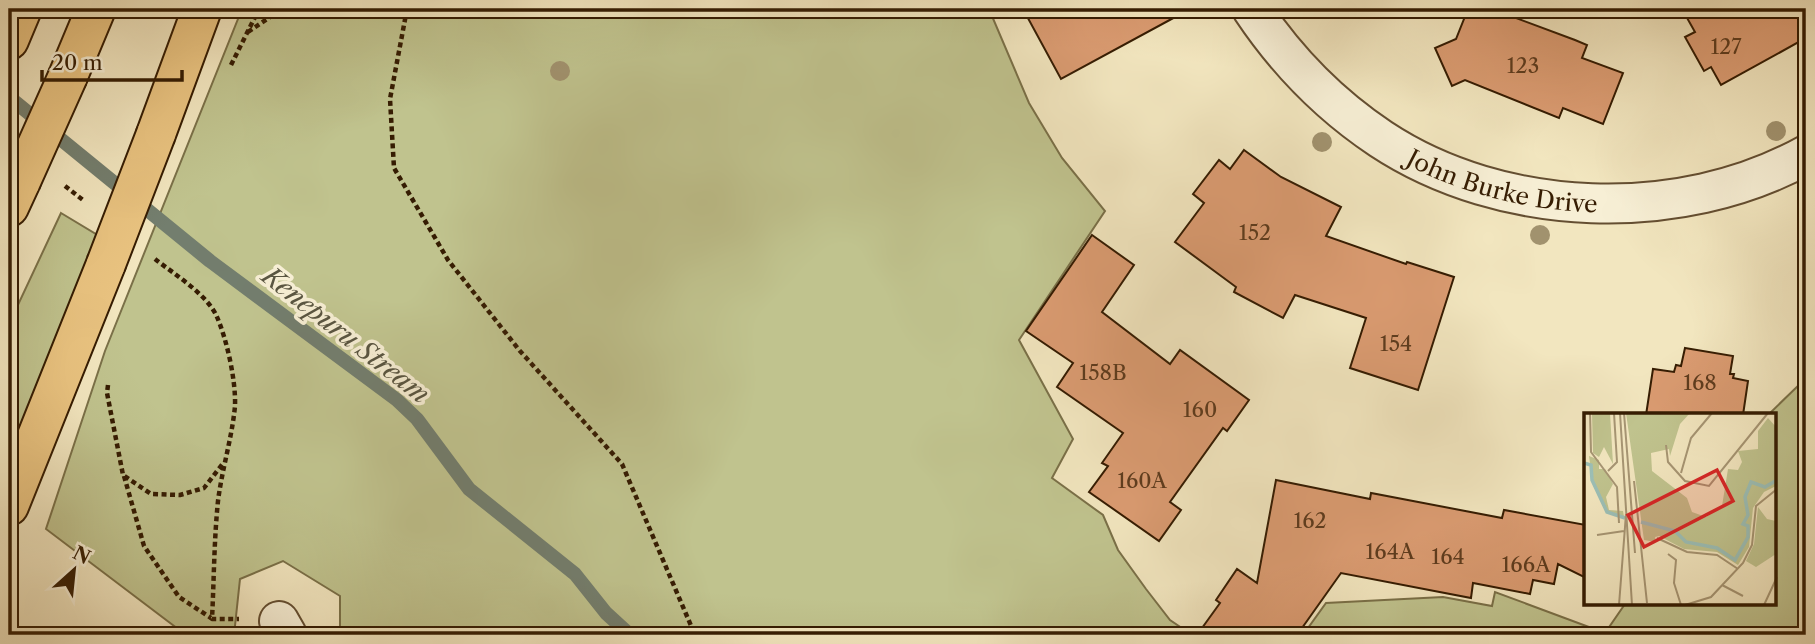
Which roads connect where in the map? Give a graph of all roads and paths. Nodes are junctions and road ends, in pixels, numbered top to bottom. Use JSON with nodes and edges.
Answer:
{"nodes":[{"id":1,"x":96,"y":9,"type":"edge"},
{"id":2,"x":202,"y":9,"type":"edge"},
{"id":3,"x":282,"y":9,"type":"edge"},
{"id":4,"x":407,"y":9,"type":"edge"},
{"id":5,"x":1252,"y":9,"type":"edge"},
{"id":6,"x":247,"y":32,"type":"dead end"},
{"id":7,"x":1806,"y":155,"type":"edge"},
{"id":8,"x":64,"y":186,"type":"dead end"},
{"id":9,"x":15,"y":194,"type":"edge"},
{"id":10,"x":86,"y":202,"type":"dead end"},
{"id":11,"x":151,"y":255,"type":"dead end"},
{"id":12,"x":108,"y":382,"type":"dead end"},
{"id":13,"x":225,"y":461,"type":"junction"},
{"id":14,"x":123,"y":475,"type":"junction"},
{"id":15,"x":9,"y":506,"type":"edge"},
{"id":16,"x":212,"y":619,"type":"junction"},
{"id":17,"x":283,"y":628,"type":"edge"},
{"id":18,"x":695,"y":635,"type":"edge"}],
"edges":[{"from":1,"to":9,"type":"main road","bridge":true},
{"from":2,"to":15,"type":"main road","bridge":true},
{"from":3,"to":6,"type":"path"},
{"from":4,"to":18,"type":"path"},
{"from":5,"to":7,"type":"street","name":"John Burke Drive"},
{"from":8,"to":10,"type":"path"},
{"from":11,"to":13,"type":"path"},
{"from":12,"to":14,"type":"path"},
{"from":13,"to":14,"type":"path"},
{"from":13,"to":16,"type":"path"},
{"from":14,"to":16,"type":"path"},
{"from":16,"to":17,"type":"path"}]}
